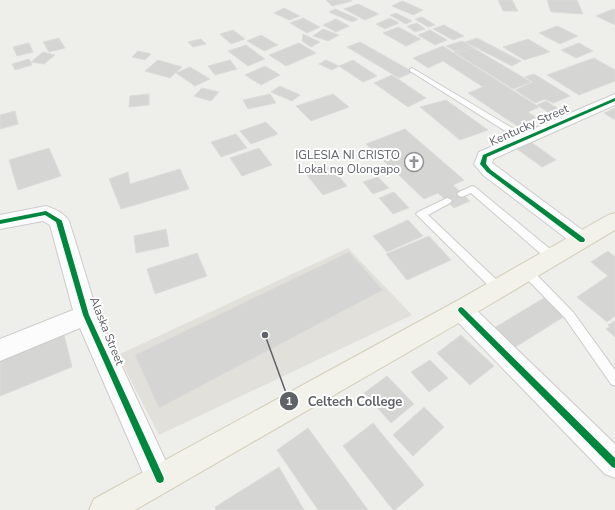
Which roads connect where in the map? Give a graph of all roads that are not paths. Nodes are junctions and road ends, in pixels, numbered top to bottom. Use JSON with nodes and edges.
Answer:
{"nodes":[{"id":1,"x":412,"y":70,"type":"dead end"},
{"id":2,"x":615,"y":99,"type":"edge"},
{"id":3,"x":524,"y":139,"type":"junction"},
{"id":4,"x":462,"y":194,"type":"dead end"},
{"id":5,"x":447,"y":201,"type":"dead end"},
{"id":6,"x":0,"y":222,"type":"edge"},
{"id":7,"x":614,"y":222,"type":"edge"},
{"id":8,"x":582,"y":240,"type":"junction"},
{"id":9,"x":552,"y":257,"type":"junction"},
{"id":10,"x":527,"y":272,"type":"junction"},
{"id":11,"x":498,"y":288,"type":"junction"},
{"id":12,"x":461,"y":310,"type":"junction"},
{"id":13,"x":86,"y":315,"type":"junction"},
{"id":14,"x":0,"y":350,"type":"edge"},
{"id":15,"x":615,"y":380,"type":"edge"},
{"id":16,"x":615,"y":464,"type":"edge"},
{"id":17,"x":160,"y":480,"type":"junction"},
{"id":18,"x":105,"y":510,"type":"edge"}],
"edges":[{"from":1,"to":3,"type":"lane"},
{"from":2,"to":3,"type":"street","name":"Kentucky Street"},
{"from":3,"to":8,"type":"street","name":"Kentucky Street"},
{"from":4,"to":9,"type":"lane"},
{"from":5,"to":11,"type":"lane"},
{"from":6,"to":13,"type":"street","name":"Alaska Street"},
{"from":7,"to":8,"type":"main road"},
{"from":8,"to":9,"type":"main road"},
{"from":9,"to":10,"type":"main road"},
{"from":10,"to":11,"type":"main road"},
{"from":10,"to":15,"type":"lane"},
{"from":11,"to":12,"type":"main road"},
{"from":12,"to":16,"type":"street"},
{"from":12,"to":17,"type":"main road"},
{"from":13,"to":14,"type":"street"},
{"from":13,"to":17,"type":"street","name":"Alaska Street"},
{"from":17,"to":18,"type":"main road"}]}
